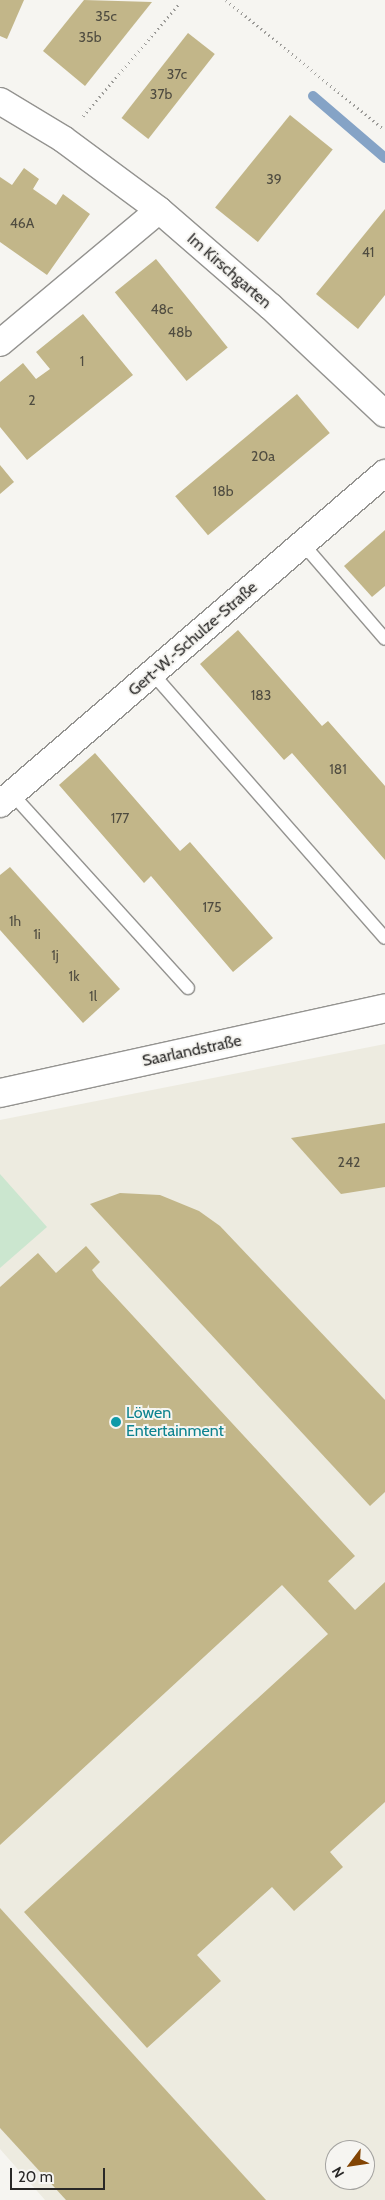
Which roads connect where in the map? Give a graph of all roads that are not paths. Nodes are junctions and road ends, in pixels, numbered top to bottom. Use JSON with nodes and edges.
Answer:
{"nodes":[{"id":1,"x":0,"y":101,"type":"edge"},
{"id":2,"x":159,"y":210,"type":"junction"},
{"id":3,"x":0,"y":343,"type":"edge"},
{"id":4,"x":385,"y":414,"type":"edge"},
{"id":5,"x":385,"y":473,"type":"edge"},
{"id":6,"x":303,"y":544,"type":"junction"},
{"id":7,"x":385,"y":639,"type":"edge"},
{"id":8,"x":153,"y":674,"type":"junction"},
{"id":9,"x":6,"y":799,"type":"edge"},
{"id":10,"x":385,"y":938,"type":"edge"},
{"id":11,"x":188,"y":988,"type":"dead end"},
{"id":12,"x":385,"y":1008,"type":"edge"},
{"id":13,"x":0,"y":1093,"type":"edge"}],
"edges":[{"from":1,"to":2,"type":"street","name":"Im Kirschgarten"},
{"from":2,"to":3,"type":"street"},
{"from":2,"to":4,"type":"street","name":"Im Kirschgarten"},
{"from":5,"to":6,"type":"street","name":"Gert-W.-Schulze-Straße"},
{"from":6,"to":7,"type":"lane"},
{"from":6,"to":8,"type":"street","name":"Gert-W.-Schulze-Straße"},
{"from":8,"to":9,"type":"street","name":"Gert-W.-Schulze-Straße"},
{"from":8,"to":10,"type":"lane"},
{"from":9,"to":11,"type":"lane"},
{"from":12,"to":13,"type":"main road","name":"Saarlandstraße"}]}
